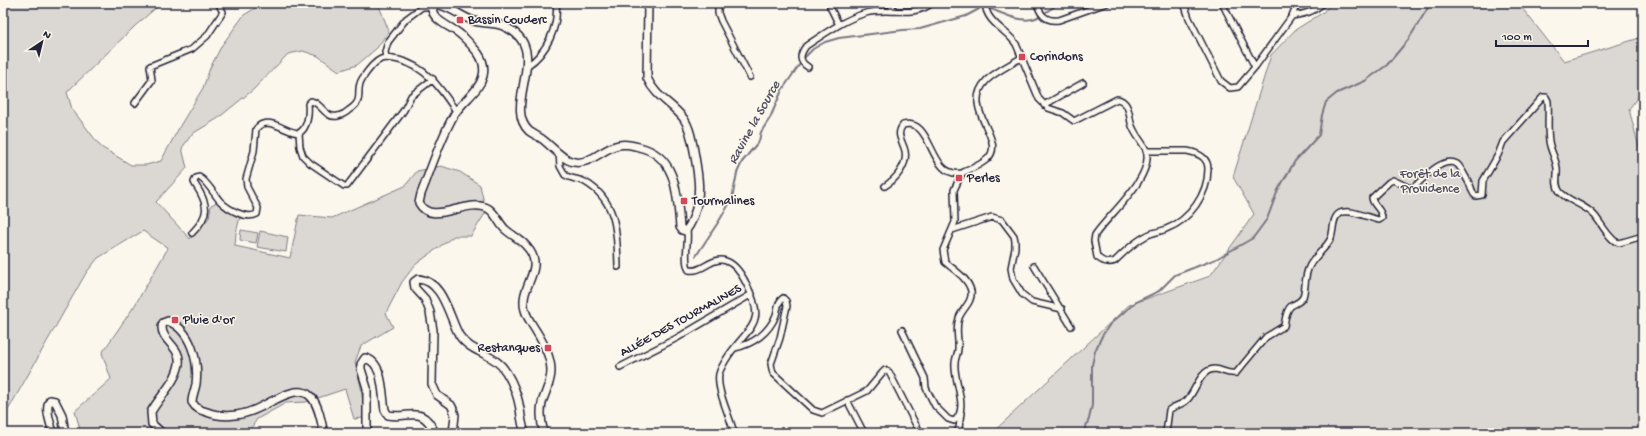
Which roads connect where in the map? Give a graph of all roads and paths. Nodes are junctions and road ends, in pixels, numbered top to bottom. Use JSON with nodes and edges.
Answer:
{"nodes":[{"id":1,"x":218,"y":3,"type":"edge"},
{"id":2,"x":556,"y":3,"type":"edge"},
{"id":3,"x":648,"y":3,"type":"edge"},
{"id":4,"x":718,"y":3,"type":"edge"},
{"id":5,"x":830,"y":3,"type":"edge"},
{"id":6,"x":889,"y":3,"type":"edge"},
{"id":7,"x":932,"y":3,"type":"edge"},
{"id":8,"x":985,"y":3,"type":"edge"},
{"id":9,"x":1036,"y":3,"type":"edge"},
{"id":10,"x":1107,"y":3,"type":"edge"},
{"id":11,"x":1184,"y":3,"type":"edge"},
{"id":12,"x":1222,"y":3,"type":"edge"},
{"id":13,"x":1297,"y":3,"type":"edge"},
{"id":14,"x":1323,"y":3,"type":"edge"},
{"id":15,"x":433,"y":7,"type":"junction"},
{"id":16,"x":895,"y":11,"type":"junction"},
{"id":17,"x":1292,"y":16,"type":"junction"},
{"id":18,"x":839,"y":25,"type":"junction"},
{"id":19,"x":1022,"y":57,"type":"junction"},
{"id":20,"x":386,"y":58,"type":"junction"},
{"id":21,"x":527,"y":66,"type":"junction"},
{"id":22,"x":808,"y":67,"type":"dead end"},
{"id":23,"x":1255,"y":67,"type":"junction"},
{"id":24,"x":750,"y":77,"type":"dead end"},
{"id":25,"x":432,"y":79,"type":"junction"},
{"id":26,"x":1083,"y":83,"type":"dead end"},
{"id":27,"x":135,"y":103,"type":"dead end"},
{"id":28,"x":1044,"y":105,"type":"junction"},
{"id":29,"x":456,"y":111,"type":"junction"},
{"id":30,"x":299,"y":133,"type":"junction"},
{"id":31,"x":1146,"y":151,"type":"junction"},
{"id":32,"x":559,"y":153,"type":"junction"},
{"id":33,"x":962,"y":173,"type":"junction"},
{"id":34,"x":885,"y":186,"type":"dead end"},
{"id":35,"x":687,"y":230,"type":"junction"},
{"id":36,"x":952,"y":230,"type":"junction"},
{"id":37,"x":192,"y":233,"type":"dead end"},
{"id":38,"x":1643,"y":236,"type":"edge"},
{"id":39,"x":1034,"y":266,"type":"dead end"},
{"id":40,"x":618,"y":268,"type":"dead end"},
{"id":41,"x":752,"y":294,"type":"junction"},
{"id":42,"x":1062,"y":309,"type":"junction"},
{"id":43,"x":1071,"y":326,"type":"dead end"},
{"id":44,"x":902,"y":330,"type":"dead end"},
{"id":45,"x":735,"y":348,"type":"junction"},
{"id":46,"x":620,"y":367,"type":"dead end"},
{"id":47,"x":847,"y":400,"type":"junction"},
{"id":48,"x":961,"y":412,"type":"junction"},
{"id":49,"x":53,"y":433,"type":"edge"},
{"id":50,"x":65,"y":433,"type":"edge"},
{"id":51,"x":162,"y":433,"type":"edge"},
{"id":52,"x":324,"y":433,"type":"edge"},
{"id":53,"x":367,"y":433,"type":"edge"},
{"id":54,"x":435,"y":433,"type":"edge"},
{"id":55,"x":453,"y":433,"type":"edge"},
{"id":56,"x":525,"y":433,"type":"edge"},
{"id":57,"x":544,"y":433,"type":"edge"},
{"id":58,"x":734,"y":433,"type":"edge"},
{"id":59,"x":864,"y":433,"type":"edge"},
{"id":60,"x":922,"y":433,"type":"edge"},
{"id":61,"x":956,"y":433,"type":"edge"},
{"id":62,"x":1166,"y":433,"type":"edge"}],
"edges":[{"from":1,"to":27,"type":"street"},
{"from":2,"to":21,"type":"street"},
{"from":3,"to":35,"type":"main road"},
{"from":4,"to":24,"type":"street"},
{"from":5,"to":18,"type":"street"},
{"from":6,"to":16,"type":"street"},
{"from":7,"to":16,"type":"street"},
{"from":8,"to":19,"type":"street"},
{"from":9,"to":10,"type":"street"},
{"from":11,"to":23,"type":"street"},
{"from":12,"to":23,"type":"street"},
{"from":13,"to":17,"type":"street"},
{"from":14,"to":17,"type":"street"},
{"from":15,"to":20,"type":"street"},
{"from":15,"to":21,"type":"main road"},
{"from":15,"to":29,"type":"main road"},
{"from":16,"to":18,"type":"street"},
{"from":17,"to":23,"type":"street"},
{"from":18,"to":22,"type":"street"},
{"from":19,"to":28,"type":"street"},
{"from":19,"to":33,"type":"street"},
{"from":20,"to":25,"type":"street"},
{"from":20,"to":30,"type":"street"},
{"from":21,"to":32,"type":"main road"},
{"from":25,"to":29,"type":"street"},
{"from":25,"to":30,"type":"street"},
{"from":26,"to":28,"type":"street"},
{"from":28,"to":31,"type":"street"},
{"from":29,"to":57,"type":"main road"},
{"from":30,"to":37,"type":"street"},
{"from":31,"to":31,"type":"street"},
{"from":32,"to":35,"type":"main road"},
{"from":32,"to":40,"type":"street"},
{"from":33,"to":34,"type":"street"},
{"from":33,"to":36,"type":"street"},
{"from":35,"to":41,"type":"street","name":"ALLÉE DES TOURMALINES"},
{"from":36,"to":42,"type":"street"},
{"from":36,"to":48,"type":"street"},
{"from":38,"to":62,"type":"street"},
{"from":39,"to":42,"type":"street"},
{"from":41,"to":45,"type":"street","name":"ALLÉE DES TOURMALINES"},
{"from":41,"to":46,"type":"street","name":"ALLÉE DES TOURMALINES"},
{"from":42,"to":43,"type":"street"},
{"from":44,"to":48,"type":"street"},
{"from":45,"to":47,"type":"street"},
{"from":45,"to":58,"type":"street","name":"ALLÉE DES TOURMALINES"},
{"from":47,"to":59,"type":"street"},
{"from":47,"to":60,"type":"street"},
{"from":48,"to":61,"type":"street"},
{"from":49,"to":50,"type":"main road"},
{"from":51,"to":52,"type":"main road"},
{"from":53,"to":54,"type":"main road"},
{"from":55,"to":56,"type":"main road"}]}
